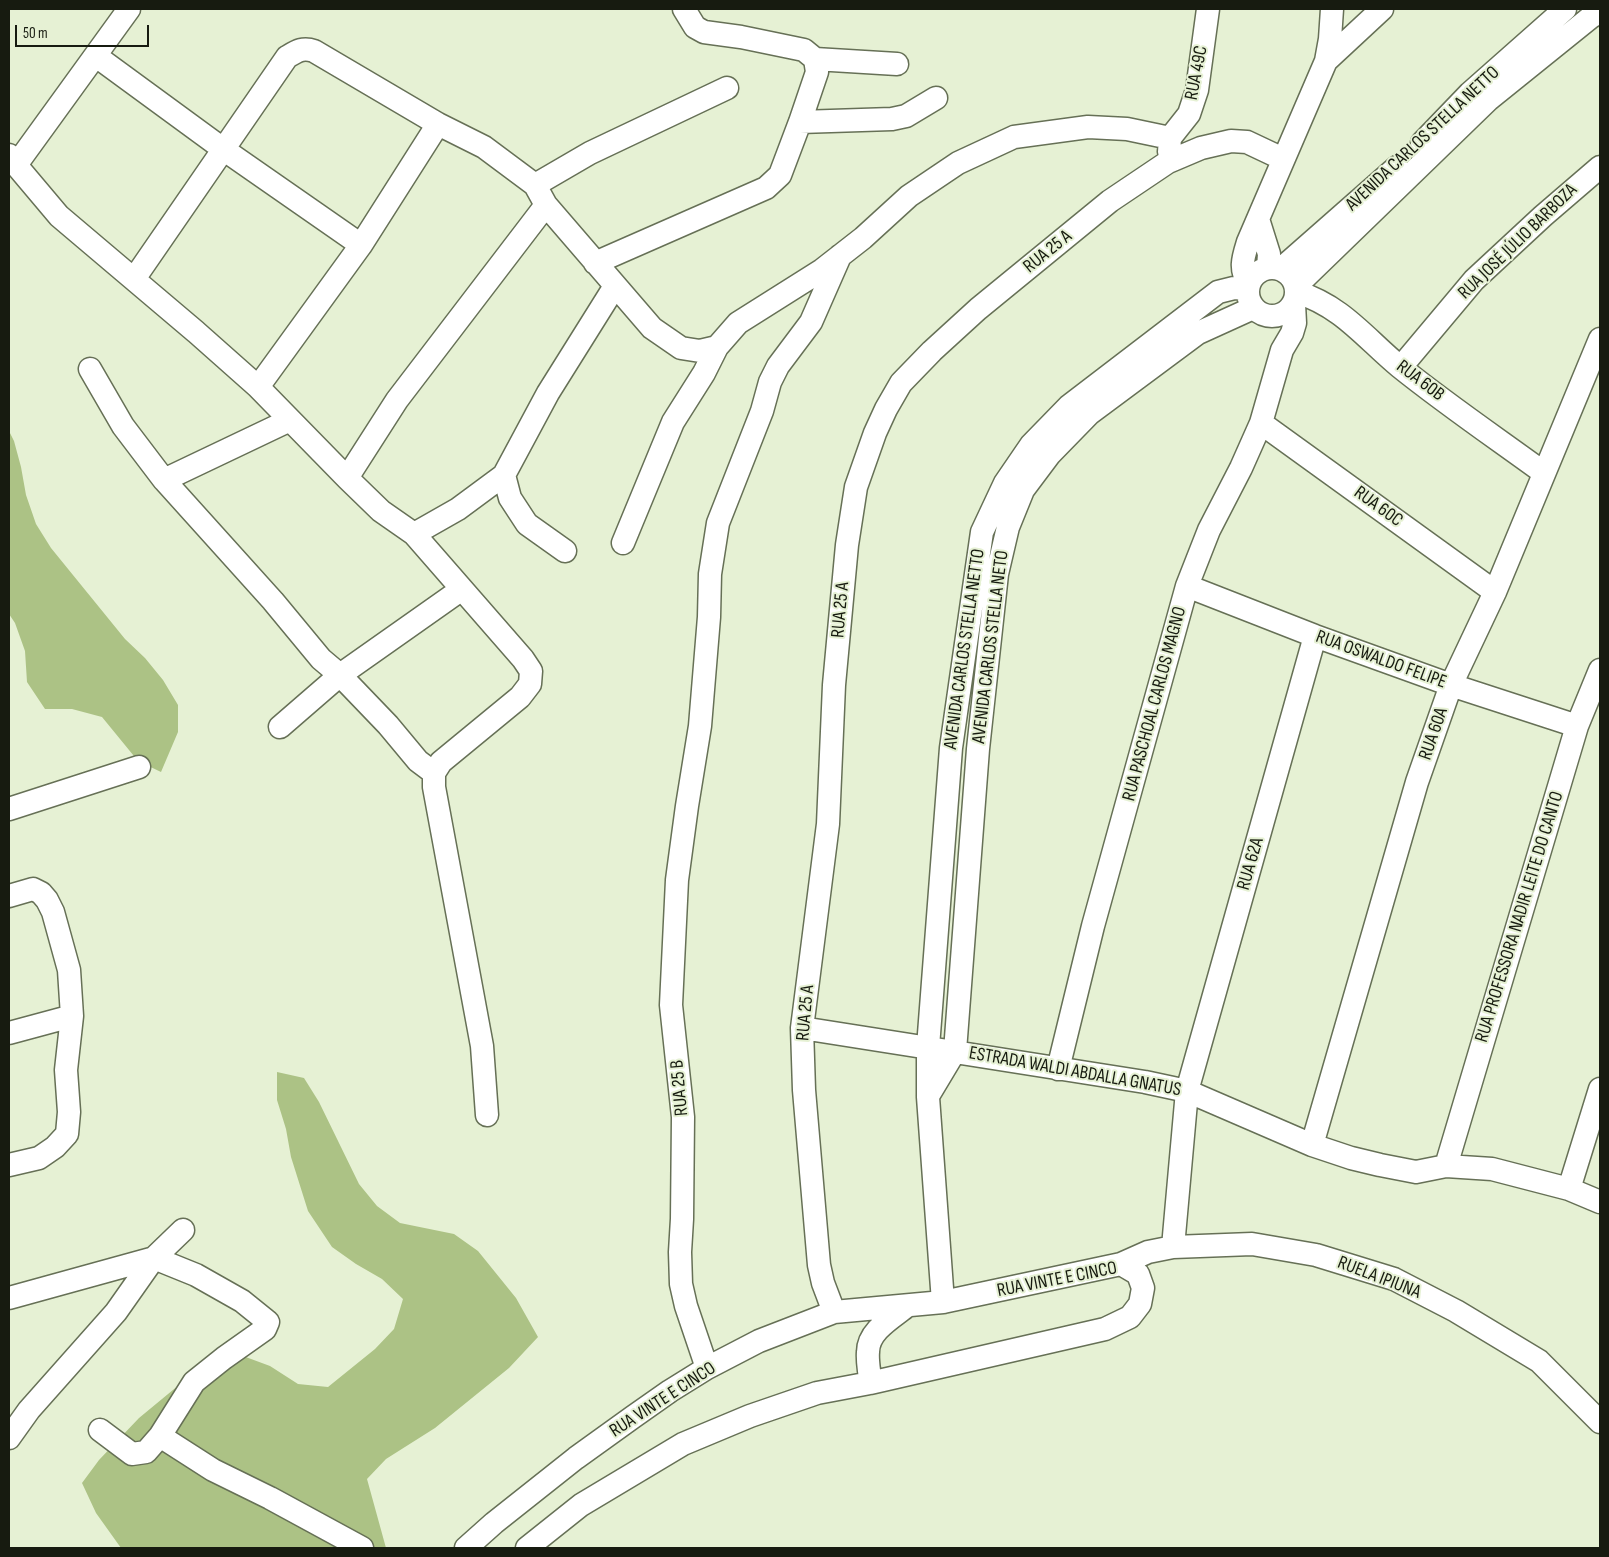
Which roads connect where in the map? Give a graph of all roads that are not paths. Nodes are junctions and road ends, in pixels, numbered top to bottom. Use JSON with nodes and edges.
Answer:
{"nodes":[{"id":1,"x":129,"y":9,"type":"edge"},
{"id":2,"x":684,"y":9,"type":"edge"},
{"id":3,"x":1208,"y":9,"type":"edge"},
{"id":4,"x":1332,"y":9,"type":"edge"},
{"id":5,"x":1382,"y":9,"type":"edge"},
{"id":6,"x":1565,"y":9,"type":"edge"},
{"id":7,"x":1592,"y":13,"type":"edge"},
{"id":8,"x":96,"y":56,"type":"junction"},
{"id":9,"x":815,"y":59,"type":"junction"},
{"id":10,"x":1326,"y":61,"type":"junction"},
{"id":11,"x":897,"y":64,"type":"dead end"},
{"id":12,"x":727,"y":88,"type":"dead end"},
{"id":13,"x":936,"y":98,"type":"dead end"},
{"id":14,"x":800,"y":122,"type":"junction"},
{"id":15,"x":438,"y":124,"type":"junction"},
{"id":16,"x":1170,"y":138,"type":"junction"},
{"id":17,"x":223,"y":149,"type":"junction"},
{"id":18,"x":1283,"y":159,"type":"junction"},
{"id":19,"x":12,"y":160,"type":"edge"},
{"id":20,"x":1168,"y":162,"type":"junction"},
{"id":21,"x":1600,"y":167,"type":"edge"},
{"id":22,"x":535,"y":185,"type":"junction"},
{"id":23,"x":546,"y":205,"type":"junction"},
{"id":24,"x":1258,"y":219,"type":"junction"},
{"id":25,"x":361,"y":245,"type":"junction"},
{"id":26,"x":840,"y":256,"type":"junction"},
{"id":27,"x":594,"y":263,"type":"junction"},
{"id":28,"x":1274,"y":268,"type":"junction"},
{"id":29,"x":134,"y":279,"type":"junction"},
{"id":30,"x":615,"y":286,"type":"junction"},
{"id":31,"x":1295,"y":294,"type":"junction"},
{"id":32,"x":1253,"y":299,"type":"junction"},
{"id":33,"x":1600,"y":340,"type":"edge"},
{"id":34,"x":717,"y":347,"type":"junction"},
{"id":35,"x":1282,"y":350,"type":"junction"},
{"id":36,"x":1400,"y":367,"type":"junction"},
{"id":37,"x":90,"y":369,"type":"dead end"},
{"id":38,"x":258,"y":387,"type":"junction"},
{"id":39,"x":290,"y":420,"type":"junction"},
{"id":40,"x":1261,"y":422,"type":"junction"},
{"id":41,"x":504,"y":474,"type":"junction"},
{"id":42,"x":1544,"y":474,"type":"junction"},
{"id":43,"x":347,"y":478,"type":"junction"},
{"id":44,"x":164,"y":480,"type":"junction"},
{"id":45,"x":414,"y":534,"type":"junction"},
{"id":46,"x":623,"y":543,"type":"dead end"},
{"id":47,"x":565,"y":551,"type":"dead end"},
{"id":48,"x":1188,"y":586,"type":"junction"},
{"id":49,"x":462,"y":589,"type":"junction"},
{"id":50,"x":1495,"y":592,"type":"junction"},
{"id":51,"x":1315,"y":636,"type":"junction"},
{"id":52,"x":1599,"y":674,"type":"edge"},
{"id":53,"x":340,"y":675,"type":"junction"},
{"id":54,"x":1451,"y":685,"type":"junction"},
{"id":55,"x":1577,"y":726,"type":"junction"},
{"id":56,"x":280,"y":727,"type":"dead end"},
{"id":57,"x":139,"y":767,"type":"dead end"},
{"id":58,"x":434,"y":773,"type":"junction"},
{"id":59,"x":9,"y":809,"type":"edge"},
{"id":60,"x":9,"y":896,"type":"edge"},
{"id":61,"x":72,"y":1016,"type":"junction"},
{"id":62,"x":802,"y":1028,"type":"junction"},
{"id":63,"x":9,"y":1033,"type":"edge"},
{"id":64,"x":928,"y":1047,"type":"junction"},
{"id":65,"x":955,"y":1051,"type":"junction"},
{"id":66,"x":1058,"y":1069,"type":"junction"},
{"id":67,"x":1600,"y":1089,"type":"edge"},
{"id":68,"x":1187,"y":1091,"type":"junction"},
{"id":69,"x":928,"y":1097,"type":"junction"},
{"id":70,"x":487,"y":1115,"type":"dead end"},
{"id":71,"x":1312,"y":1145,"type":"junction"},
{"id":72,"x":9,"y":1165,"type":"edge"},
{"id":73,"x":1446,"y":1166,"type":"junction"},
{"id":74,"x":1569,"y":1189,"type":"junction"},
{"id":75,"x":1600,"y":1202,"type":"edge"},
{"id":76,"x":183,"y":1230,"type":"dead end"},
{"id":77,"x":1173,"y":1247,"type":"junction"},
{"id":78,"x":154,"y":1258,"type":"junction"},
{"id":79,"x":1121,"y":1264,"type":"junction"},
{"id":80,"x":9,"y":1298,"type":"edge"},
{"id":81,"x":943,"y":1302,"type":"junction"},
{"id":82,"x":907,"y":1306,"type":"junction"},
{"id":83,"x":834,"y":1312,"type":"junction"},
{"id":84,"x":707,"y":1368,"type":"junction"},
{"id":85,"x":870,"y":1383,"type":"junction"},
{"id":86,"x":1600,"y":1422,"type":"edge"},
{"id":87,"x":100,"y":1430,"type":"dead end"},
{"id":88,"x":160,"y":1436,"type":"junction"},
{"id":89,"x":9,"y":1438,"type":"edge"},
{"id":90,"x":362,"y":1548,"type":"edge"},
{"id":91,"x":466,"y":1548,"type":"edge"},
{"id":92,"x":527,"y":1548,"type":"edge"}],
"edges":[{"from":1,"to":8,"type":"street"},
{"from":2,"to":9,"type":"street"},
{"from":3,"to":16,"type":"street","name":"RUA 49C"},
{"from":4,"to":10,"type":"street"},
{"from":5,"to":10,"type":"street"},
{"from":6,"to":28,"type":"street","name":"AVENIDA CARLOS STELLA NETTO"},
{"from":7,"to":31,"type":"street"},
{"from":8,"to":17,"type":"street"},
{"from":8,"to":19,"type":"street"},
{"from":9,"to":11,"type":"street"},
{"from":9,"to":14,"type":"street"},
{"from":10,"to":18,"type":"street"},
{"from":12,"to":22,"type":"street"},
{"from":13,"to":14,"type":"street"},
{"from":14,"to":27,"type":"street"},
{"from":15,"to":17,"type":"street"},
{"from":15,"to":22,"type":"street"},
{"from":15,"to":25,"type":"street"},
{"from":16,"to":20,"type":"street"},
{"from":16,"to":26,"type":"street"},
{"from":17,"to":25,"type":"street"},
{"from":17,"to":29,"type":"street"},
{"from":18,"to":20,"type":"street","name":"RUA 25 A"},
{"from":18,"to":24,"type":"street"},
{"from":19,"to":29,"type":"street"},
{"from":20,"to":62,"type":"street","name":"RUA 25 A"},
{"from":21,"to":36,"type":"street","name":"RUA JOSÉ JÚLIO BARBOZA"},
{"from":22,"to":23,"type":"street"},
{"from":23,"to":27,"type":"street"},
{"from":23,"to":43,"type":"street"},
{"from":24,"to":28,"type":"street"},
{"from":24,"to":32,"type":"street"},
{"from":25,"to":38,"type":"street"},
{"from":26,"to":34,"type":"street"},
{"from":26,"to":84,"type":"street","name":"RUA 25 B"},
{"from":27,"to":30,"type":"street"},
{"from":28,"to":31,"type":"street"},
{"from":28,"to":32,"type":"street"},
{"from":29,"to":38,"type":"street"},
{"from":30,"to":34,"type":"street"},
{"from":30,"to":41,"type":"street"},
{"from":31,"to":32,"type":"street"},
{"from":31,"to":35,"type":"street","name":"RUA PASCHOAL CARLOS MAGNO"},
{"from":31,"to":36,"type":"street","name":"RUA 60B"},
{"from":32,"to":35,"type":"street"},
{"from":32,"to":64,"type":"street","name":"AVENIDA CARLOS STELLA NETTO"},
{"from":32,"to":65,"type":"street","name":"AVENIDA CARLOS STELLA NETO"},
{"from":33,"to":42,"type":"street","name":"RUA 60A"},
{"from":34,"to":46,"type":"street"},
{"from":35,"to":40,"type":"street","name":"RUA PASCHOAL CARLOS MAGNO"},
{"from":36,"to":42,"type":"street","name":"RUA 60B"},
{"from":37,"to":44,"type":"street"},
{"from":38,"to":39,"type":"street"},
{"from":39,"to":43,"type":"street"},
{"from":39,"to":44,"type":"street"},
{"from":40,"to":48,"type":"street","name":"RUA PASCHOAL CARLOS MAGNO"},
{"from":40,"to":50,"type":"street","name":"RUA 60C"},
{"from":41,"to":45,"type":"street"},
{"from":41,"to":47,"type":"street"},
{"from":42,"to":50,"type":"street","name":"RUA 60A"},
{"from":43,"to":45,"type":"street"},
{"from":44,"to":53,"type":"street"},
{"from":45,"to":49,"type":"street"},
{"from":48,"to":51,"type":"street","name":"RUA OSWALDO FELIPE"},
{"from":48,"to":66,"type":"street","name":"RUA PASCHOAL CARLOS MAGNO"},
{"from":49,"to":53,"type":"street"},
{"from":49,"to":58,"type":"street"},
{"from":50,"to":54,"type":"street","name":"RUA 60A"},
{"from":51,"to":54,"type":"street","name":"RUA OSWALDO FELIPE"},
{"from":51,"to":68,"type":"street","name":"RUA 62A"},
{"from":52,"to":55,"type":"street","name":"RUA PROFESSORA NADIR LEITE DO CANTO"},
{"from":53,"to":56,"type":"street"},
{"from":53,"to":58,"type":"street"},
{"from":54,"to":55,"type":"street","name":"RUA OSWALDO FELIPE"},
{"from":54,"to":71,"type":"street","name":"RUA 60A"},
{"from":55,"to":73,"type":"street","name":"RUA PROFESSORA NADIR LEITE DO CANTO"},
{"from":57,"to":59,"type":"street"},
{"from":58,"to":70,"type":"street"},
{"from":60,"to":61,"type":"street"},
{"from":61,"to":63,"type":"street"},
{"from":61,"to":72,"type":"street"},
{"from":62,"to":64,"type":"street","name":"ESTRADA WALDI ABDALLA GNATUS"},
{"from":62,"to":83,"type":"street","name":"RUA 25 A"},
{"from":64,"to":65,"type":"street","name":"ESTRADA WALDI ABDALLA GNATUS"},
{"from":64,"to":69,"type":"street"},
{"from":65,"to":66,"type":"street","name":"ESTRADA WALDI ABDALLA GNATUS"},
{"from":65,"to":69,"type":"street","name":"AVENIDA CARLOS STELLA NETO"},
{"from":66,"to":68,"type":"street","name":"ESTRADA WALDI ABDALLA GNATUS"},
{"from":67,"to":74,"type":"street"},
{"from":68,"to":71,"type":"street","name":"ESTRADA WALDI ABDALLA GNATUS"},
{"from":68,"to":77,"type":"street","name":"RUA 62A"},
{"from":69,"to":81,"type":"street"},
{"from":71,"to":73,"type":"street","name":"ESTRADA WALDI ABDALLA GNATUS"},
{"from":73,"to":74,"type":"street","name":"ESTRADA WALDI ABDALLA GNATUS"},
{"from":74,"to":75,"type":"street","name":"ESTRADA WALDI ABDALLA GNATUS"},
{"from":76,"to":78,"type":"street"},
{"from":77,"to":79,"type":"street","name":"RUELA IPIUNA"},
{"from":77,"to":86,"type":"street","name":"RUELA IPIUNA"},
{"from":78,"to":80,"type":"street"},
{"from":78,"to":88,"type":"street"},
{"from":78,"to":89,"type":"street"},
{"from":79,"to":81,"type":"street","name":"RUA VINTE E CINCO"},
{"from":79,"to":85,"type":"street","name":"RUA VINTE E CINCO"},
{"from":81,"to":82,"type":"street","name":"RUA VINTE E CINCO"},
{"from":82,"to":83,"type":"street","name":"RUA VINTE E CINCO"},
{"from":82,"to":85,"type":"street"},
{"from":83,"to":84,"type":"street","name":"RUA VINTE E CINCO"},
{"from":84,"to":91,"type":"street","name":"RUA VINTE E CINCO"},
{"from":85,"to":92,"type":"street","name":"RUA VINTE E CINCO"},
{"from":87,"to":88,"type":"street"},
{"from":88,"to":90,"type":"street"}]}
